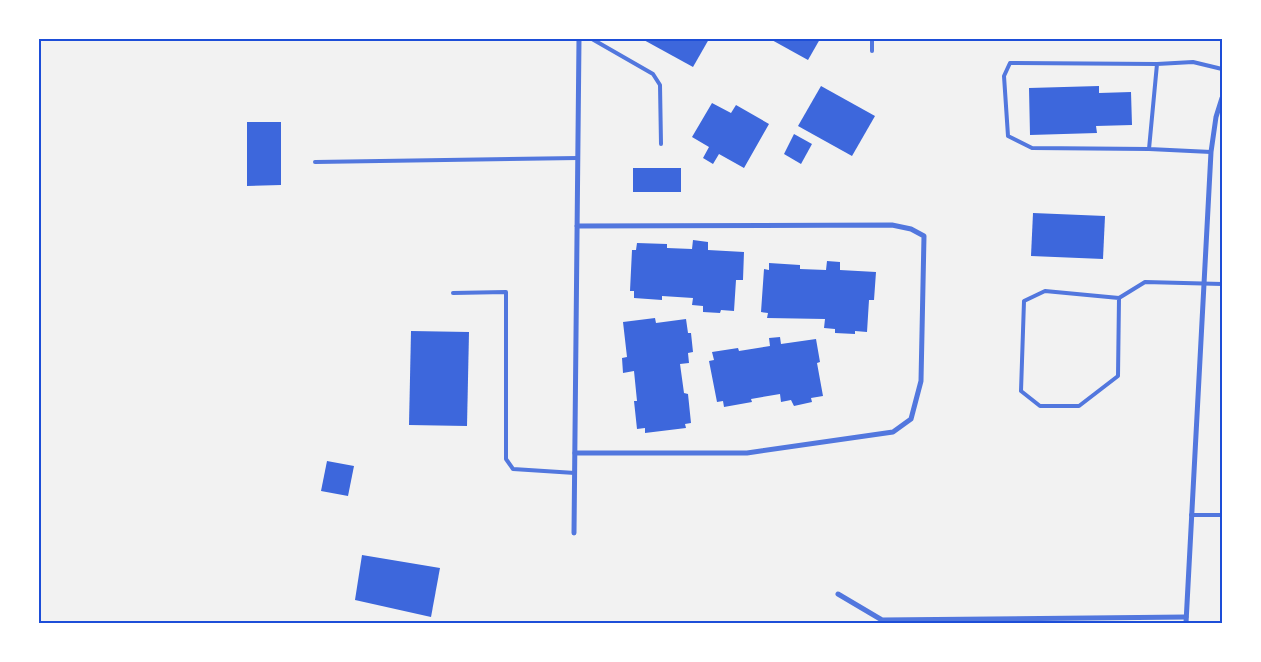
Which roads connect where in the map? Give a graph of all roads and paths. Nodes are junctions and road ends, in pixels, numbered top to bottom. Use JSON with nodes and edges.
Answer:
{"nodes":[{"id":1,"x":579,"y":39,"type":"edge"},
{"id":2,"x":592,"y":39,"type":"edge"},
{"id":3,"x":872,"y":39,"type":"edge"},
{"id":4,"x":872,"y":51,"type":"dead end"},
{"id":5,"x":1157,"y":64,"type":"junction"},
{"id":6,"x":1222,"y":69,"type":"edge"},
{"id":7,"x":1222,"y":98,"type":"edge"},
{"id":8,"x":661,"y":144,"type":"dead end"},
{"id":9,"x":1149,"y":149,"type":"junction"},
{"id":10,"x":1211,"y":152,"type":"junction"},
{"id":11,"x":578,"y":158,"type":"junction"},
{"id":12,"x":315,"y":162,"type":"dead end"},
{"id":13,"x":577,"y":226,"type":"junction"},
{"id":14,"x":1204,"y":283,"type":"junction"},
{"id":15,"x":1222,"y":284,"type":"edge"},
{"id":16,"x":453,"y":293,"type":"dead end"},
{"id":17,"x":1119,"y":298,"type":"junction"},
{"id":18,"x":575,"y":453,"type":"junction"},
{"id":19,"x":575,"y":473,"type":"junction"},
{"id":20,"x":1191,"y":515,"type":"junction"},
{"id":21,"x":1222,"y":515,"type":"edge"},
{"id":22,"x":574,"y":533,"type":"dead end"},
{"id":23,"x":838,"y":594,"type":"dead end"},
{"id":24,"x":1186,"y":617,"type":"junction"},
{"id":25,"x":1186,"y":623,"type":"edge"}],
"edges":[{"from":1,"to":11,"type":"street"},
{"from":2,"to":8,"type":"lane"},
{"from":3,"to":4,"type":"lane"},
{"from":5,"to":6,"type":"lane"},
{"from":5,"to":9,"type":"lane"},
{"from":5,"to":9,"type":"lane"},
{"from":7,"to":10,"type":"street"},
{"from":9,"to":10,"type":"lane"},
{"from":10,"to":14,"type":"street"},
{"from":11,"to":12,"type":"lane"},
{"from":11,"to":13,"type":"street"},
{"from":13,"to":18,"type":"street"},
{"from":13,"to":18,"type":"street"},
{"from":14,"to":15,"type":"lane"},
{"from":14,"to":17,"type":"lane"},
{"from":14,"to":20,"type":"street"},
{"from":16,"to":19,"type":"lane"},
{"from":17,"to":17,"type":"lane"},
{"from":18,"to":19,"type":"street"},
{"from":19,"to":22,"type":"street"},
{"from":20,"to":21,"type":"lane"},
{"from":20,"to":24,"type":"street"},
{"from":23,"to":24,"type":"street"},
{"from":24,"to":25,"type":"street"}]}
